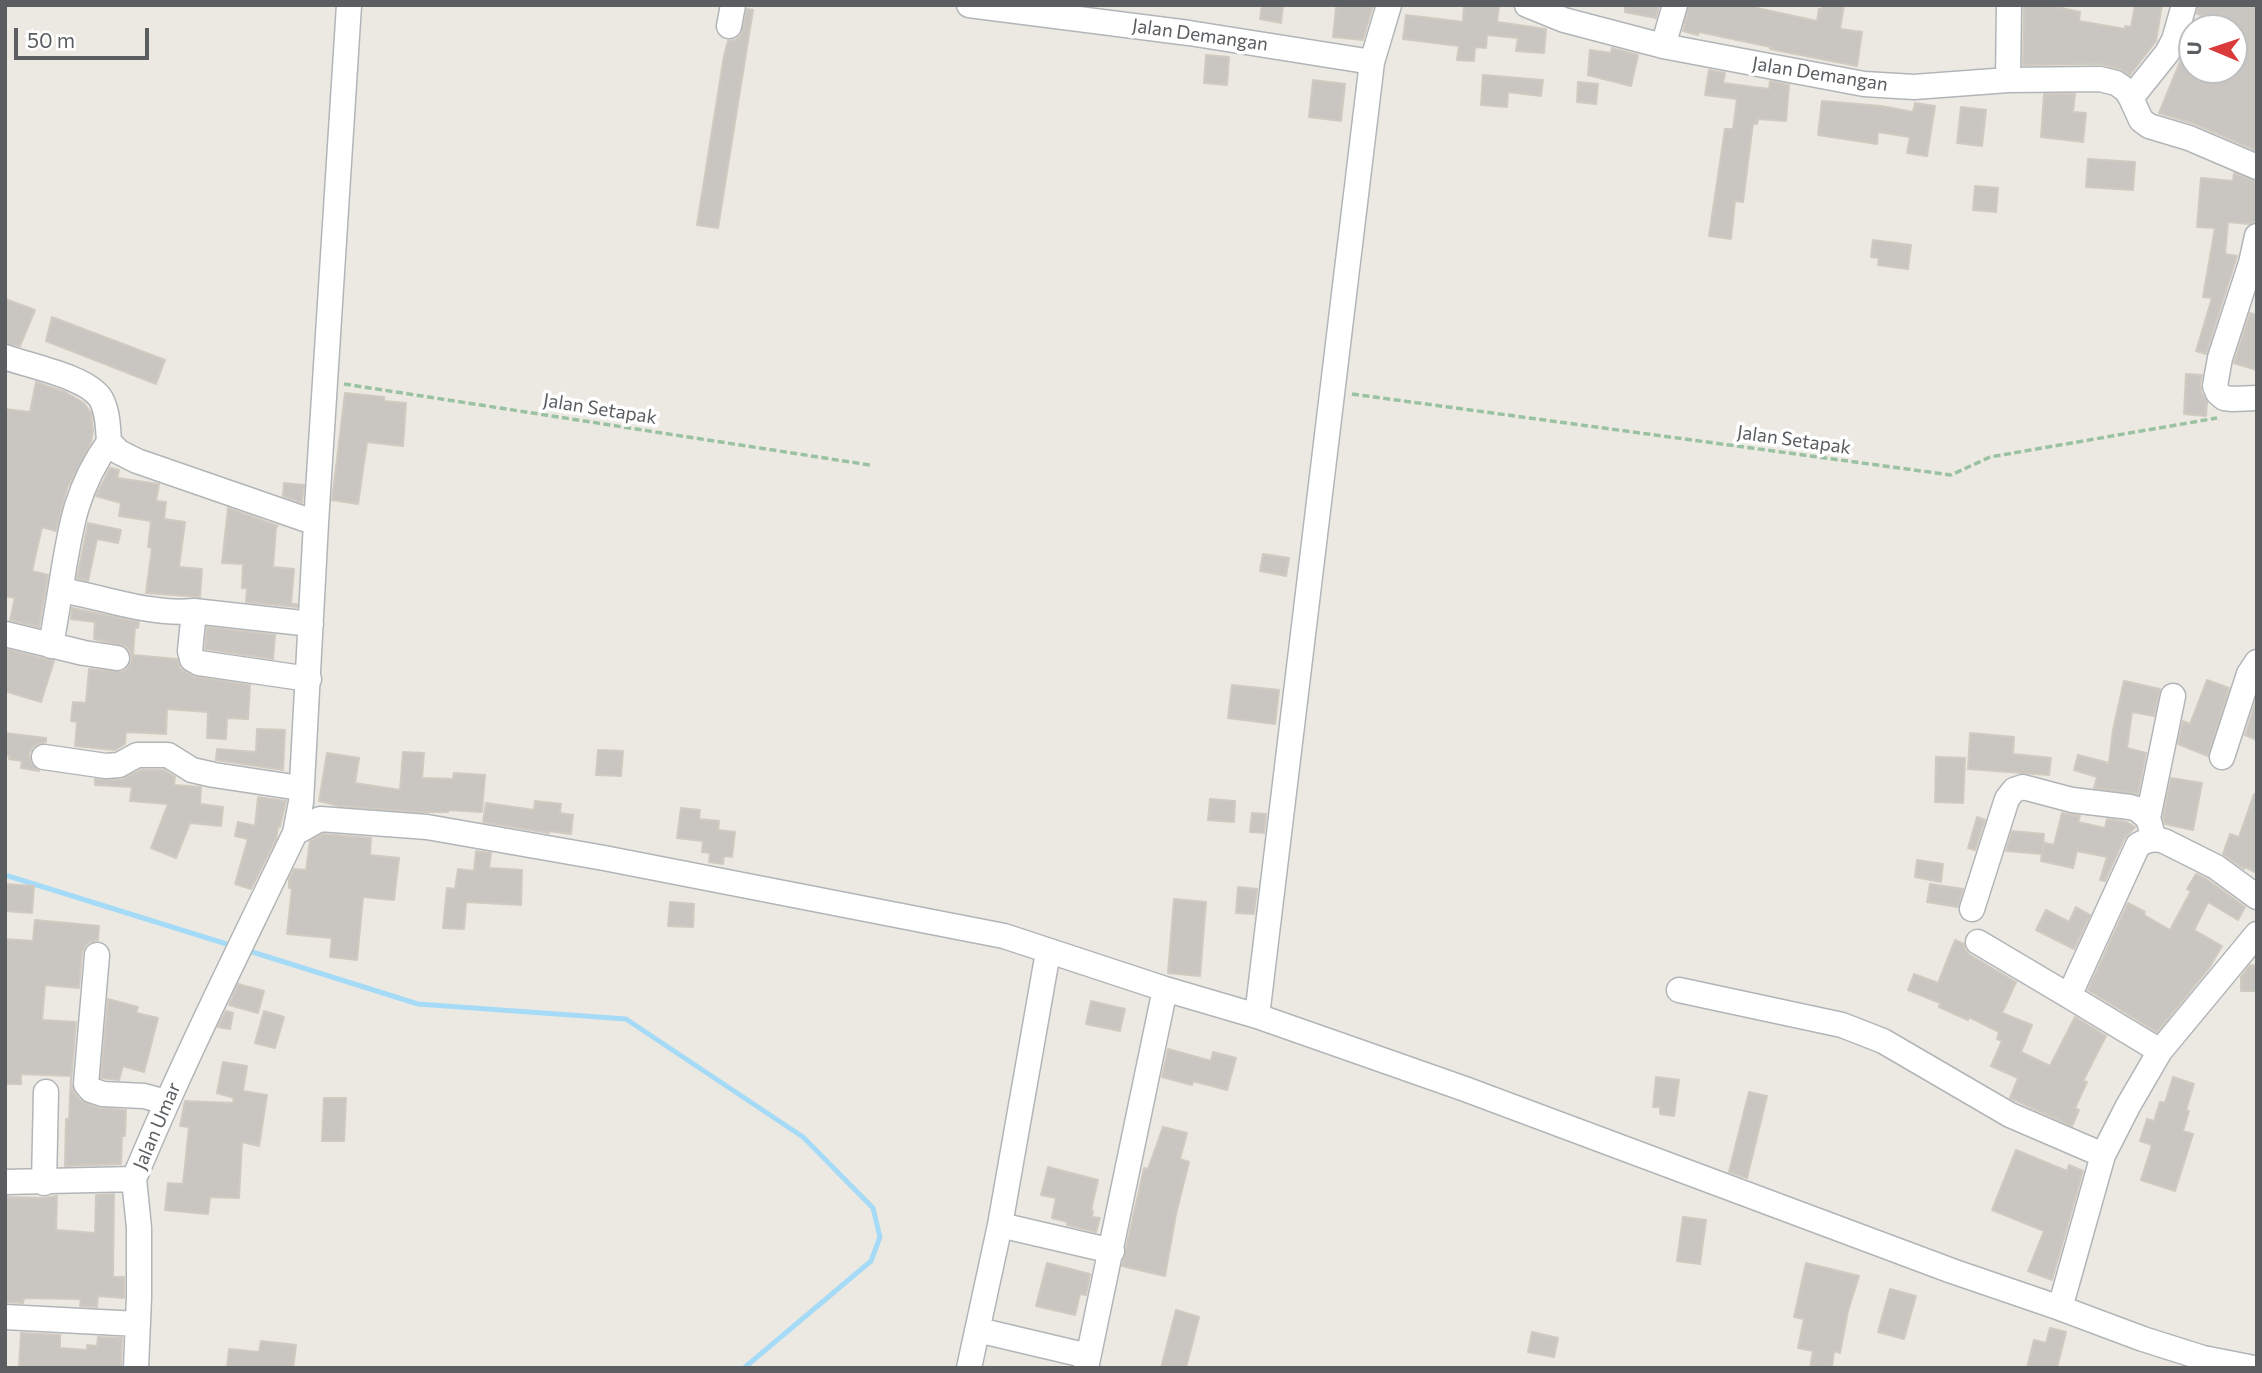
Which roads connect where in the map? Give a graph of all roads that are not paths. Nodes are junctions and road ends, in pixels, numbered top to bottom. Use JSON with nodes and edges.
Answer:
{"nodes":[{"id":1,"x":349,"y":5,"type":"edge"},
{"id":2,"x":969,"y":5,"type":"edge"},
{"id":3,"x":1390,"y":5,"type":"edge"},
{"id":4,"x":1527,"y":5,"type":"edge"},
{"id":5,"x":1675,"y":5,"type":"edge"},
{"id":6,"x":2009,"y":5,"type":"edge"},
{"id":7,"x":2184,"y":5,"type":"edge"},
{"id":8,"x":1663,"y":46,"type":"junction"},
{"id":9,"x":1372,"y":62,"type":"junction"},
{"id":10,"x":2008,"y":80,"type":"junction"},
{"id":11,"x":2131,"y":98,"type":"junction"},
{"id":12,"x":2257,"y":167,"type":"edge"},
{"id":13,"x":2257,"y":236,"type":"edge"},
{"id":14,"x":2254,"y":264,"type":"edge"},
{"id":15,"x":5,"y":357,"type":"edge"},
{"id":16,"x":2245,"y":399,"type":"edge"},
{"id":17,"x":109,"y":442,"type":"junction"},
{"id":18,"x":316,"y":523,"type":"junction"},
{"id":19,"x":61,"y":586,"type":"junction"},
{"id":20,"x":194,"y":611,"type":"junction"},
{"id":21,"x":311,"y":624,"type":"junction"},
{"id":22,"x":5,"y":634,"type":"edge"},
{"id":23,"x":51,"y":646,"type":"junction"},
{"id":24,"x":117,"y":658,"type":"dead end"},
{"id":25,"x":2257,"y":662,"type":"edge"},
{"id":26,"x":309,"y":678,"type":"junction"},
{"id":27,"x":2173,"y":696,"type":"dead end"},
{"id":28,"x":44,"y":757,"type":"dead end"},
{"id":29,"x":2222,"y":757,"type":"dead end"},
{"id":30,"x":301,"y":795,"type":"junction"},
{"id":31,"x":320,"y":819,"type":"junction"},
{"id":32,"x":2151,"y":829,"type":"junction"},
{"id":33,"x":295,"y":833,"type":"junction"},
{"id":34,"x":2257,"y":897,"type":"edge"},
{"id":35,"x":1972,"y":909,"type":"dead end"},
{"id":36,"x":2257,"y":934,"type":"edge"},
{"id":37,"x":1978,"y":942,"type":"dead end"},
{"id":38,"x":1048,"y":952,"type":"junction"},
{"id":39,"x":97,"y":955,"type":"dead end"},
{"id":40,"x":1166,"y":989,"type":"junction"},
{"id":41,"x":1679,"y":990,"type":"dead end"},
{"id":42,"x":2069,"y":996,"type":"junction"},
{"id":43,"x":1258,"y":1016,"type":"junction"},
{"id":44,"x":2160,"y":1051,"type":"junction"},
{"id":45,"x":46,"y":1092,"type":"dead end"},
{"id":46,"x":166,"y":1102,"type":"junction"},
{"id":47,"x":2103,"y":1155,"type":"junction"},
{"id":48,"x":134,"y":1179,"type":"junction"},
{"id":49,"x":5,"y":1182,"type":"edge"},
{"id":50,"x":44,"y":1183,"type":"junction"},
{"id":51,"x":1000,"y":1225,"type":"junction"},
{"id":52,"x":1112,"y":1251,"type":"junction"},
{"id":53,"x":2060,"y":1308,"type":"junction"},
{"id":54,"x":5,"y":1317,"type":"edge"},
{"id":55,"x":138,"y":1324,"type":"junction"},
{"id":56,"x":978,"y":1330,"type":"junction"},
{"id":57,"x":1087,"y":1362,"type":"edge"},
{"id":58,"x":142,"y":1366,"type":"edge"},
{"id":59,"x":969,"y":1368,"type":"edge"},
{"id":60,"x":2254,"y":1368,"type":"edge"}],
"edges":[{"from":1,"to":18,"type":"street","name":"Jalan Umar"},
{"from":2,"to":9,"type":"street","name":"Jalan Demangan"},
{"from":3,"to":9,"type":"street"},
{"from":4,"to":8,"type":"street","name":"Jalan Demangan"},
{"from":5,"to":8,"type":"street"},
{"from":6,"to":10,"type":"street"},
{"from":7,"to":11,"type":"street"},
{"from":8,"to":10,"type":"street","name":"Jalan Demangan"},
{"from":9,"to":43,"type":"street"},
{"from":10,"to":11,"type":"street","name":"Jalan Demangan"},
{"from":11,"to":12,"type":"street"},
{"from":13,"to":14,"type":"street"},
{"from":14,"to":16,"type":"street"},
{"from":15,"to":17,"type":"street"},
{"from":17,"to":18,"type":"street"},
{"from":17,"to":19,"type":"street"},
{"from":18,"to":21,"type":"street","name":"Jalan Umar"},
{"from":19,"to":20,"type":"street"},
{"from":19,"to":23,"type":"street"},
{"from":20,"to":21,"type":"street"},
{"from":20,"to":26,"type":"street"},
{"from":21,"to":26,"type":"street","name":"Jalan Umar"},
{"from":22,"to":23,"type":"street"},
{"from":23,"to":24,"type":"street"},
{"from":25,"to":29,"type":"street"},
{"from":26,"to":30,"type":"street","name":"Jalan Umar"},
{"from":27,"to":32,"type":"street"},
{"from":28,"to":30,"type":"street"},
{"from":30,"to":31,"type":"street"},
{"from":30,"to":33,"type":"street","name":"Jalan Umar"},
{"from":31,"to":33,"type":"street"},
{"from":31,"to":38,"type":"street"},
{"from":32,"to":34,"type":"street"},
{"from":32,"to":35,"type":"street"},
{"from":32,"to":42,"type":"street"},
{"from":33,"to":46,"type":"street","name":"Jalan Umar"},
{"from":36,"to":44,"type":"street"},
{"from":37,"to":42,"type":"street"},
{"from":38,"to":40,"type":"street"},
{"from":38,"to":51,"type":"street"},
{"from":39,"to":46,"type":"street"},
{"from":40,"to":43,"type":"street"},
{"from":40,"to":52,"type":"street"},
{"from":41,"to":47,"type":"street"},
{"from":42,"to":44,"type":"street"},
{"from":43,"to":53,"type":"street"},
{"from":44,"to":47,"type":"street"},
{"from":45,"to":50,"type":"street"},
{"from":46,"to":48,"type":"street","name":"Jalan Umar"},
{"from":47,"to":53,"type":"street"},
{"from":48,"to":50,"type":"street","name":"Jalan Umar"},
{"from":48,"to":55,"type":"street"},
{"from":49,"to":50,"type":"street","name":"Jalan Umar"},
{"from":51,"to":52,"type":"street"},
{"from":51,"to":56,"type":"street"},
{"from":52,"to":57,"type":"street"},
{"from":53,"to":60,"type":"street"},
{"from":54,"to":55,"type":"street"},
{"from":55,"to":58,"type":"street"},
{"from":56,"to":57,"type":"street"},
{"from":56,"to":59,"type":"street"}]}
